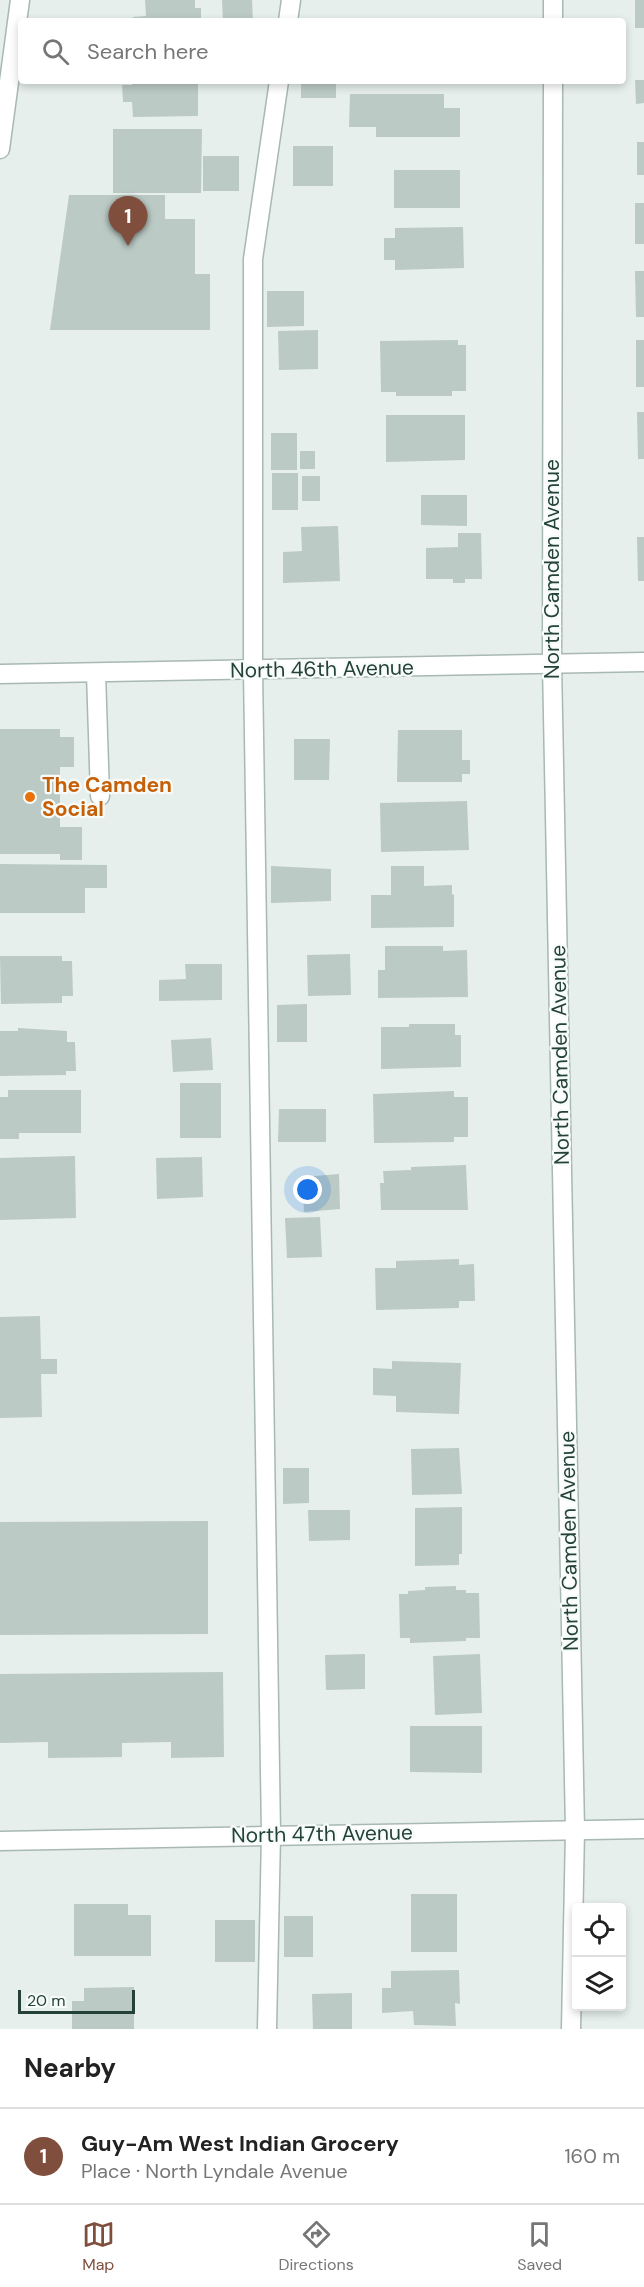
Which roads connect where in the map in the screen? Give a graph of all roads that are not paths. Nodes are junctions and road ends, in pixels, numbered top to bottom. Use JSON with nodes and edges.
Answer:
{"nodes":[{"id":1,"x":20,"y":0,"type":"edge"},
{"id":2,"x":291,"y":0,"type":"edge"},
{"id":3,"x":553,"y":0,"type":"edge"},
{"id":4,"x":288,"y":18,"type":"edge"},
{"id":5,"x":553,"y":18,"type":"edge"},
{"id":6,"x":279,"y":84,"type":"edge"},
{"id":7,"x":553,"y":84,"type":"edge"},
{"id":8,"x":0,"y":149,"type":"edge"},
{"id":9,"x":644,"y":662,"type":"edge"},
{"id":10,"x":552,"y":664,"type":"junction"},
{"id":11,"x":253,"y":671,"type":"junction"},
{"id":12,"x":96,"y":673,"type":"junction"},
{"id":13,"x":0,"y":674,"type":"edge"},
{"id":14,"x":100,"y":795,"type":"dead end"},
{"id":15,"x":644,"y":1829,"type":"edge"},
{"id":16,"x":575,"y":1830,"type":"junction"},
{"id":17,"x":270,"y":1834,"type":"junction"},
{"id":18,"x":0,"y":1841,"type":"edge"},
{"id":19,"x":267,"y":2029,"type":"edge"},
{"id":20,"x":571,"y":2029,"type":"edge"}],
"edges":[{"from":1,"to":8,"type":"street"},
{"from":2,"to":4,"type":"street"},
{"from":3,"to":5,"type":"street"},
{"from":6,"to":11,"type":"street"},
{"from":7,"to":10,"type":"street","name":"North Camden Avenue"},
{"from":9,"to":10,"type":"street","name":"North 46th Avenue"},
{"from":10,"to":11,"type":"street","name":"North 46th Avenue"},
{"from":10,"to":16,"type":"street","name":"North Camden Avenue"},
{"from":11,"to":12,"type":"street","name":"North 46th Avenue"},
{"from":11,"to":17,"type":"street"},
{"from":12,"to":13,"type":"street","name":"North 46th Avenue"},
{"from":12,"to":14,"type":"street"},
{"from":15,"to":16,"type":"street","name":"North 47th Avenue"},
{"from":16,"to":17,"type":"street","name":"North 47th Avenue"},
{"from":16,"to":20,"type":"street","name":"North Camden Avenue"},
{"from":17,"to":18,"type":"street","name":"North 47th Avenue"},
{"from":17,"to":19,"type":"street"}]}
